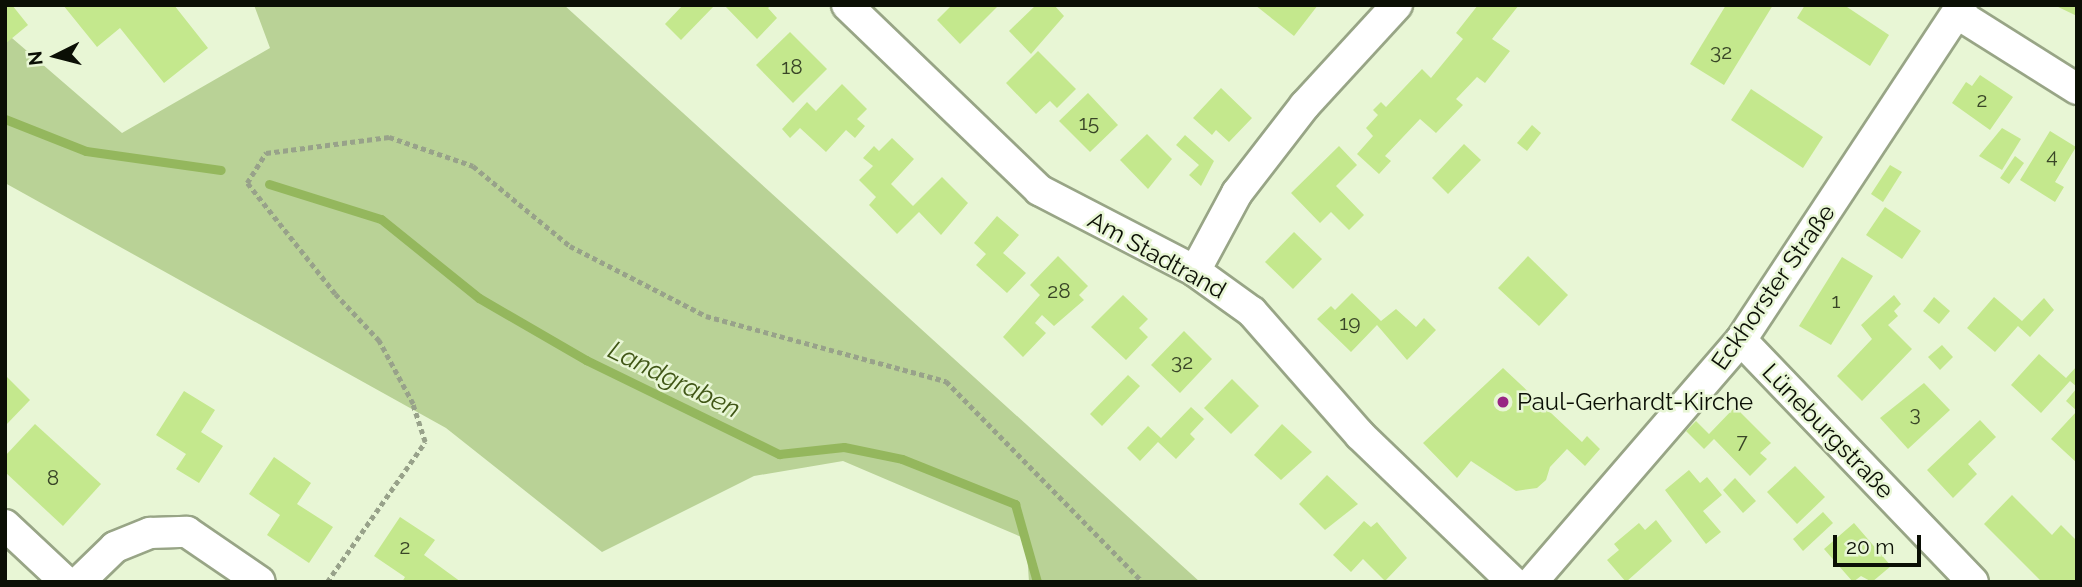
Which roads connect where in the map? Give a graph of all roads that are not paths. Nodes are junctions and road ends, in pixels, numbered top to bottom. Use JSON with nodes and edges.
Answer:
{"nodes":[{"id":1,"x":1396,"y":5,"type":"edge"},
{"id":2,"x":861,"y":10,"type":"edge"},
{"id":3,"x":1960,"y":10,"type":"edge"},
{"id":4,"x":2077,"y":89,"type":"edge"},
{"id":5,"x":1195,"y":271,"type":"junction"},
{"id":6,"x":1741,"y":340,"type":"junction"},
{"id":7,"x":5,"y":525,"type":"edge"},
{"id":8,"x":66,"y":582,"type":"edge"},
{"id":9,"x":79,"y":582,"type":"edge"},
{"id":10,"x":260,"y":582,"type":"edge"},
{"id":11,"x":1513,"y":582,"type":"edge"},
{"id":12,"x":1532,"y":582,"type":"edge"},
{"id":13,"x":1973,"y":582,"type":"edge"}],
"edges":[{"from":1,"to":5,"type":"street"},
{"from":2,"to":5,"type":"street","name":"Am Stadtrand"},
{"from":3,"to":4,"type":"street"},
{"from":3,"to":6,"type":"street","name":"Eckhorster Straße"},
{"from":5,"to":11,"type":"street","name":"Am Stadtrand"},
{"from":6,"to":12,"type":"street","name":"Eckhorster Straße"},
{"from":6,"to":13,"type":"street","name":"Lüneburgstraße"},
{"from":7,"to":8,"type":"street"},
{"from":9,"to":10,"type":"street"}]}
